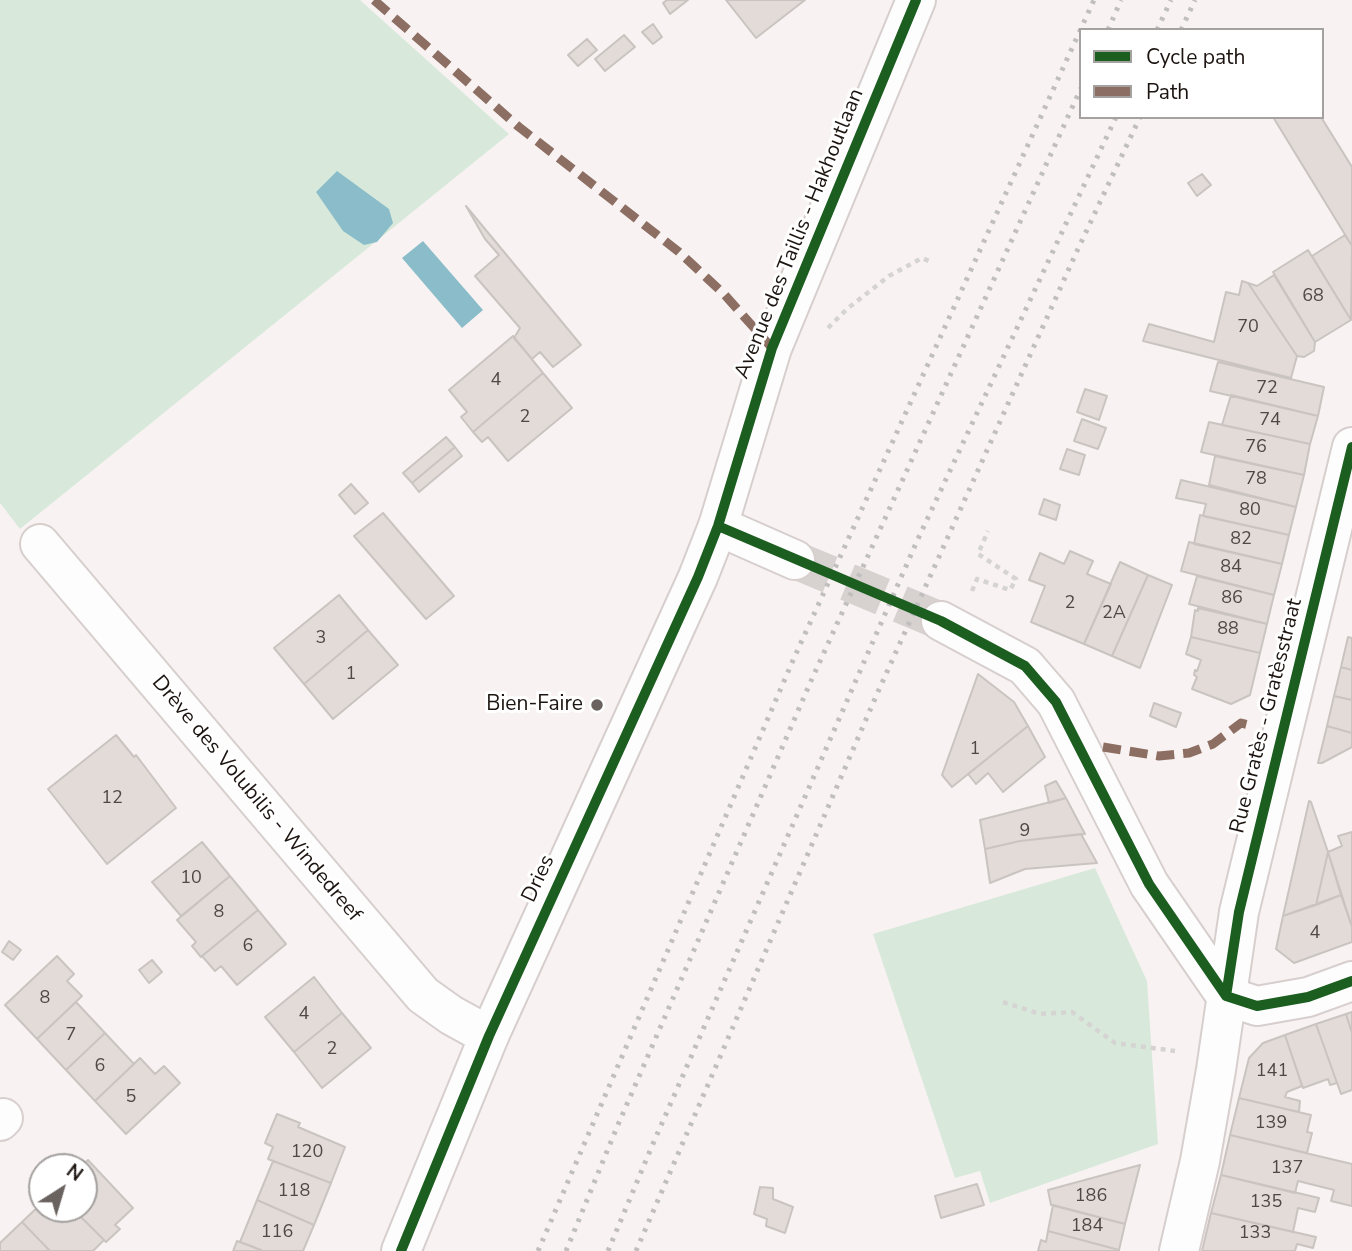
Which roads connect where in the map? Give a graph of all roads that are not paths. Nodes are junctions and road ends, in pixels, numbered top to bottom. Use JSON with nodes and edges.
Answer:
{"nodes":[{"id":1,"x":916,"y":0,"type":"edge"},
{"id":2,"x":1352,"y":447,"type":"edge"},
{"id":3,"x":718,"y":526,"type":"junction"},
{"id":4,"x":40,"y":544,"type":"dead end"},
{"id":5,"x":795,"y":560,"type":"tunnel mouth"},
{"id":6,"x":941,"y":621,"type":"tunnel mouth"},
{"id":7,"x":1352,"y":981,"type":"edge"},
{"id":8,"x":1226,"y":996,"type":"junction"},
{"id":9,"x":489,"y":1036,"type":"junction"},
{"id":10,"x":401,"y":1251,"type":"edge"},
{"id":11,"x":1180,"y":1251,"type":"edge"}],
"edges":[{"from":1,"to":3,"type":"street","name":"Avenue des Taillis - Hakhoutlaan"},
{"from":2,"to":8,"type":"street","name":"Rue Gratès - Gratèsstraat"},
{"from":3,"to":5,"type":"street"},
{"from":3,"to":9,"type":"street","name":"Dries"},
{"from":4,"to":9,"type":"street","name":"Drève des Volubilis - Windedreef"},
{"from":6,"to":8,"type":"street"},
{"from":7,"to":8,"type":"street"},
{"from":8,"to":11,"type":"street","name":"Rue Gratès - Gratèsstraat"},
{"from":9,"to":10,"type":"street","name":"Dries"}]}
